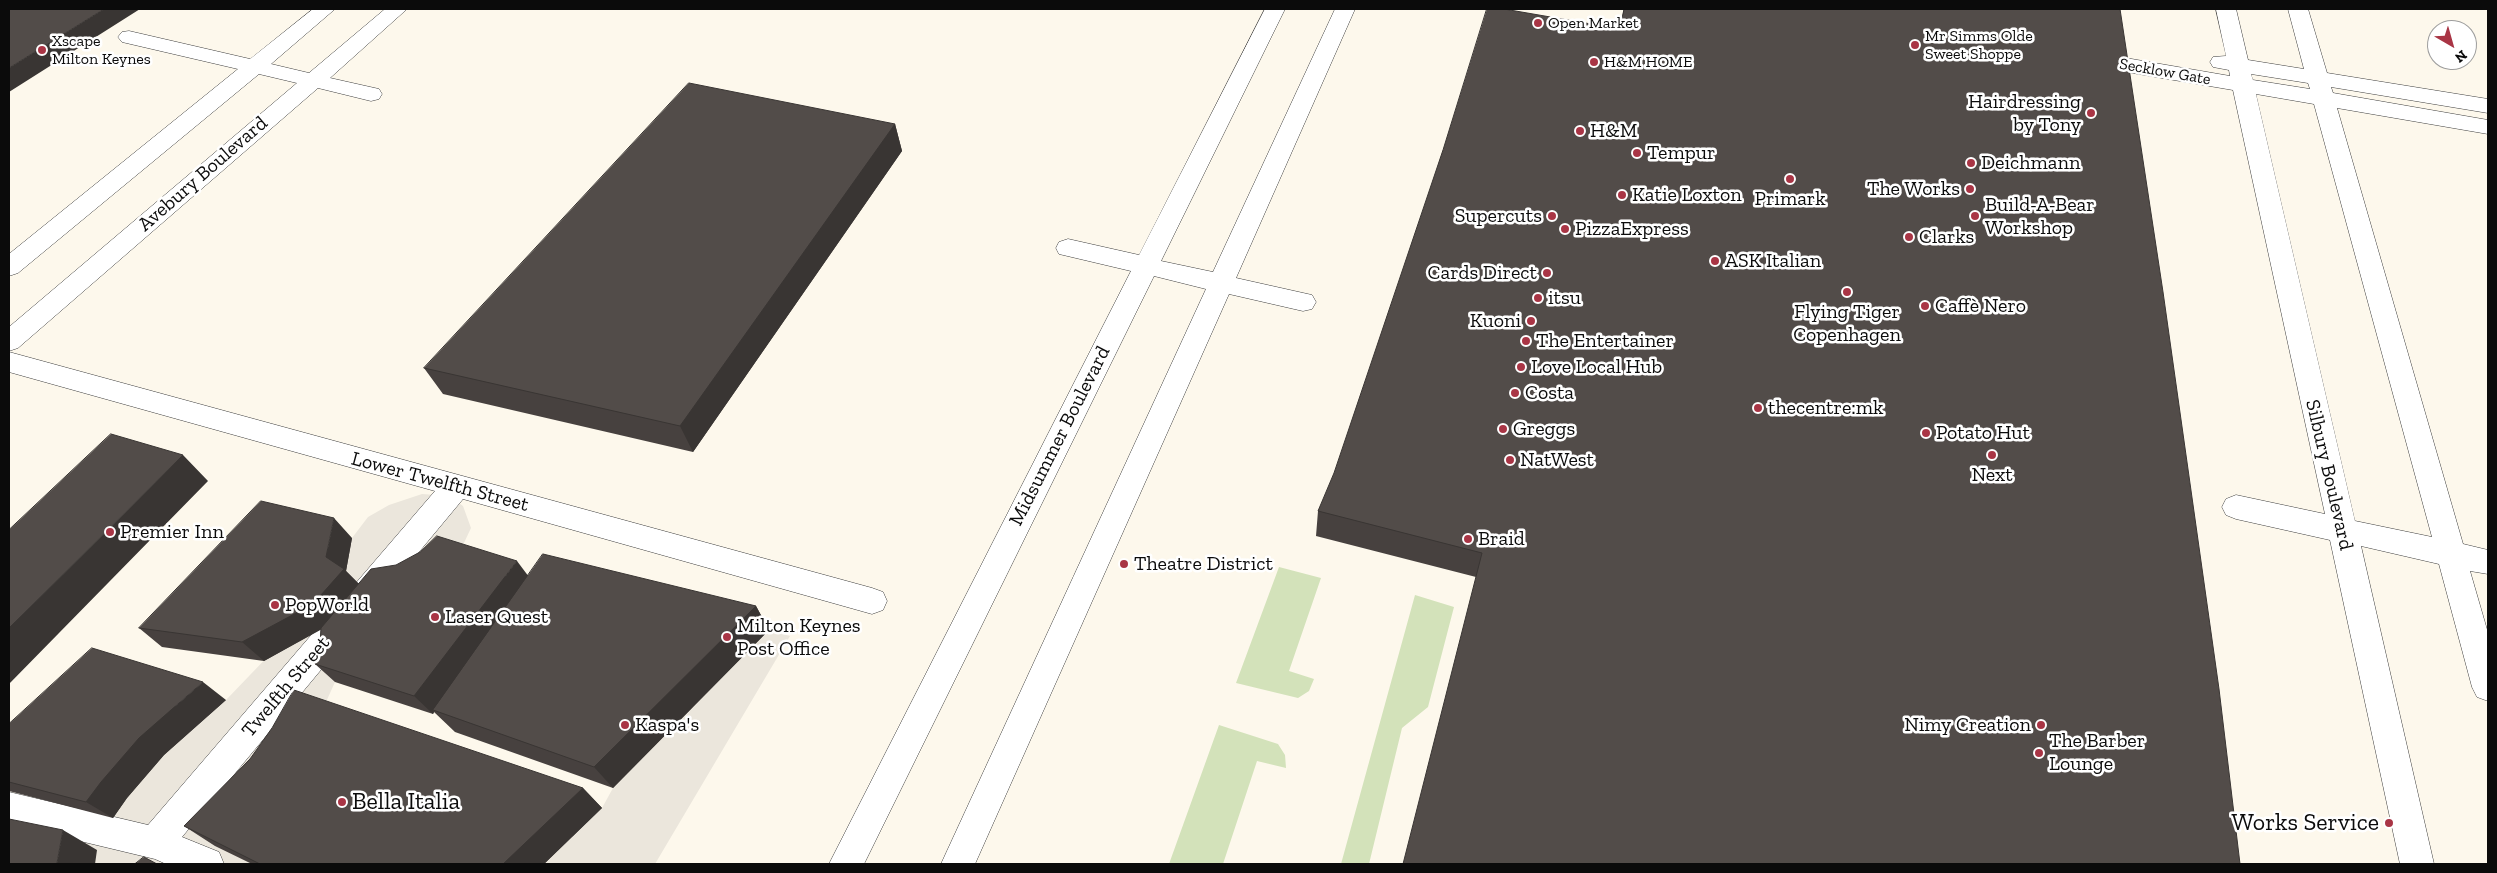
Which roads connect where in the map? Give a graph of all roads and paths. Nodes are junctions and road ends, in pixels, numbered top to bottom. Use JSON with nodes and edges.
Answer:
{"nodes":[{"id":1,"x":325,"y":9,"type":"edge"},
{"id":2,"x":397,"y":9,"type":"edge"},
{"id":3,"x":1275,"y":9,"type":"edge"},
{"id":4,"x":1344,"y":9,"type":"edge"},
{"id":5,"x":2226,"y":9,"type":"edge"},
{"id":6,"x":2298,"y":9,"type":"edge"},
{"id":7,"x":129,"y":37,"type":"dead end"},
{"id":8,"x":2084,"y":39,"type":"edge"},
{"id":9,"x":2071,"y":56,"type":"edge"},
{"id":10,"x":255,"y":67,"type":"junction"},
{"id":11,"x":2240,"y":75,"type":"junction"},
{"id":12,"x":312,"y":80,"type":"junction"},
{"id":13,"x":2320,"y":88,"type":"junction"},
{"id":14,"x":371,"y":94,"type":"dead end"},
{"id":15,"x":2488,"y":106,"type":"edge"},
{"id":16,"x":2488,"y":127,"type":"edge"},
{"id":17,"x":1068,"y":248,"type":"dead end"},
{"id":18,"x":1145,"y":266,"type":"junction"},
{"id":19,"x":9,"y":267,"type":"edge"},
{"id":20,"x":1220,"y":283,"type":"junction"},
{"id":21,"x":1303,"y":302,"type":"dead end"},
{"id":22,"x":9,"y":341,"type":"edge"},
{"id":23,"x":9,"y":362,"type":"edge"},
{"id":24,"x":457,"y":486,"type":"junction"},
{"id":25,"x":2236,"y":506,"type":"dead end"},
{"id":26,"x":2341,"y":529,"type":"junction"},
{"id":27,"x":2451,"y":554,"type":"junction"},
{"id":28,"x":2488,"y":562,"type":"edge"},
{"id":29,"x":872,"y":601,"type":"dead end"},
{"id":30,"x":2488,"y":687,"type":"edge"},
{"id":31,"x":9,"y":808,"type":"edge"},
{"id":32,"x":155,"y":843,"type":"junction"},
{"id":33,"x":207,"y":864,"type":"edge"},
{"id":34,"x":846,"y":864,"type":"edge"},
{"id":35,"x":958,"y":864,"type":"edge"},
{"id":36,"x":2417,"y":864,"type":"edge"}],
"edges":[{"from":1,"to":10,"type":"street"},
{"from":2,"to":12,"type":"street","name":"Avebury Boulevard"},
{"from":3,"to":18,"type":"street","name":"Midsummer Boulevard"},
{"from":4,"to":20,"type":"street"},
{"from":5,"to":11,"type":"street","name":"Silbury Boulevard"},
{"from":6,"to":13,"type":"street"},
{"from":7,"to":10,"type":"street"},
{"from":8,"to":11,"type":"street","name":"Secklow Gate"},
{"from":9,"to":11,"type":"street","name":"Secklow Gate"},
{"from":10,"to":12,"type":"street"},
{"from":10,"to":19,"type":"street"},
{"from":11,"to":13,"type":"street"},
{"from":11,"to":26,"type":"street","name":"Silbury Boulevard"},
{"from":12,"to":14,"type":"street"},
{"from":12,"to":22,"type":"street","name":"Avebury Boulevard"},
{"from":13,"to":15,"type":"street"},
{"from":13,"to":16,"type":"street"},
{"from":13,"to":27,"type":"street"},
{"from":17,"to":18,"type":"street"},
{"from":18,"to":20,"type":"street"},
{"from":18,"to":34,"type":"street","name":"Midsummer Boulevard"},
{"from":20,"to":21,"type":"street"},
{"from":20,"to":35,"type":"street"},
{"from":23,"to":24,"type":"street","name":"Lower Twelfth Street"},
{"from":24,"to":29,"type":"street","name":"Lower Twelfth Street"},
{"from":24,"to":32,"type":"street","name":"Twelfth Street"},
{"from":25,"to":26,"type":"street"},
{"from":26,"to":27,"type":"street"},
{"from":26,"to":36,"type":"street","name":"Silbury Boulevard"},
{"from":27,"to":28,"type":"street"},
{"from":27,"to":30,"type":"street"},
{"from":31,"to":32,"type":"street"},
{"from":32,"to":33,"type":"street"}]}
